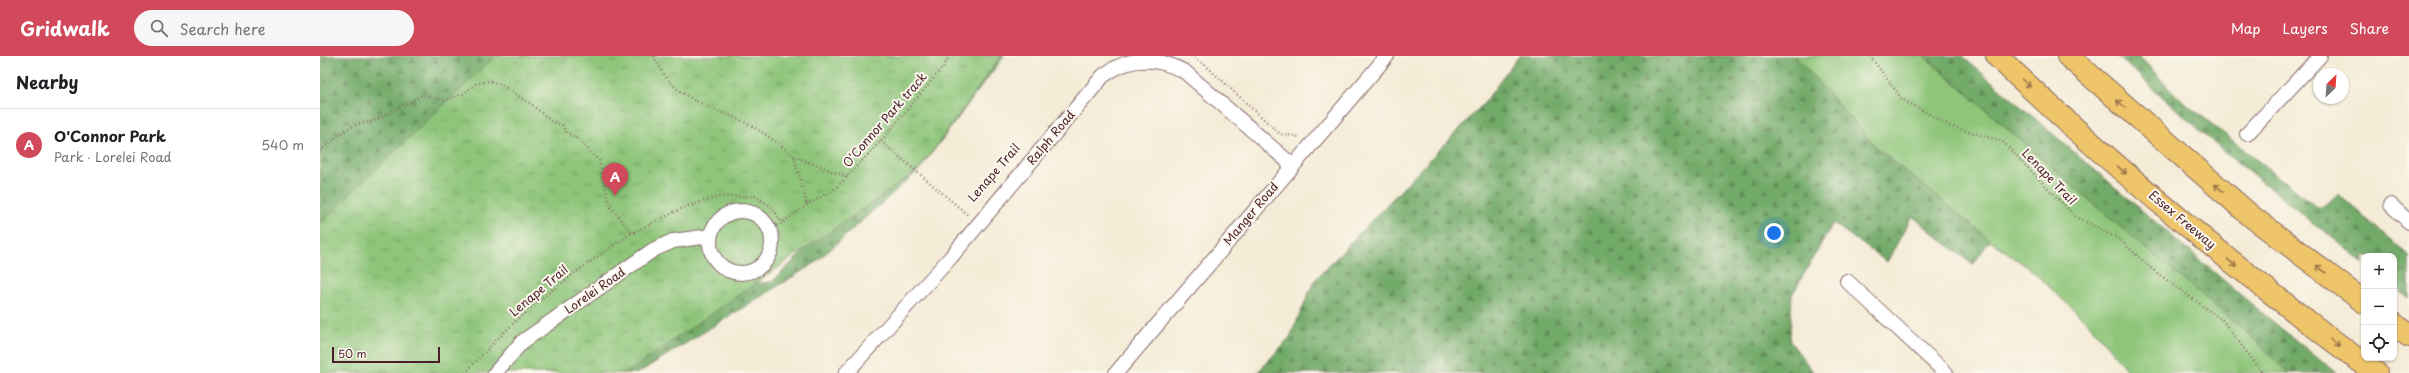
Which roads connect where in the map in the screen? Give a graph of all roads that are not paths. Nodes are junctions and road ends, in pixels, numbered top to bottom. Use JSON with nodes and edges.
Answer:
{"nodes":[{"id":1,"x":1387,"y":56,"type":"edge"},
{"id":2,"x":1997,"y":56,"type":"edge"},
{"id":3,"x":2068,"y":56,"type":"edge"},
{"id":4,"x":2320,"y":56,"type":"edge"},
{"id":5,"x":2247,"y":134,"type":"dead end"},
{"id":6,"x":1292,"y":165,"type":"junction"},
{"id":7,"x":2391,"y":205,"type":"dead end"},
{"id":8,"x":2409,"y":222,"type":"edge"},
{"id":9,"x":710,"y":236,"type":"junction"},
{"id":10,"x":1847,"y":281,"type":"dead end"},
{"id":11,"x":2361,"y":300,"type":"edge"},
{"id":12,"x":2395,"y":325,"type":"edge"},
{"id":13,"x":2409,"y":336,"type":"edge"},
{"id":14,"x":495,"y":373,"type":"edge"},
{"id":15,"x":846,"y":373,"type":"edge"},
{"id":16,"x":1116,"y":373,"type":"edge"},
{"id":17,"x":1946,"y":373,"type":"edge"},
{"id":18,"x":2376,"y":373,"type":"edge"}],
"edges":[{"from":1,"to":6,"type":"street","name":"Manger Road"},
{"from":2,"to":18,"type":"highway","name":"Essex Freeway","one_way":true},
{"from":11,"to":3,"type":"highway","one_way":true},
{"from":4,"to":5,"type":"street"},
{"from":6,"to":15,"type":"street","name":"Ralph Road"},
{"from":6,"to":16,"type":"street","name":"Manger Road"},
{"from":7,"to":8,"type":"street"},
{"from":9,"to":9,"type":"street"},
{"from":9,"to":14,"type":"street","name":"Lorelei Road"},
{"from":10,"to":17,"type":"street"},
{"from":12,"to":13,"type":"highway"}]}
